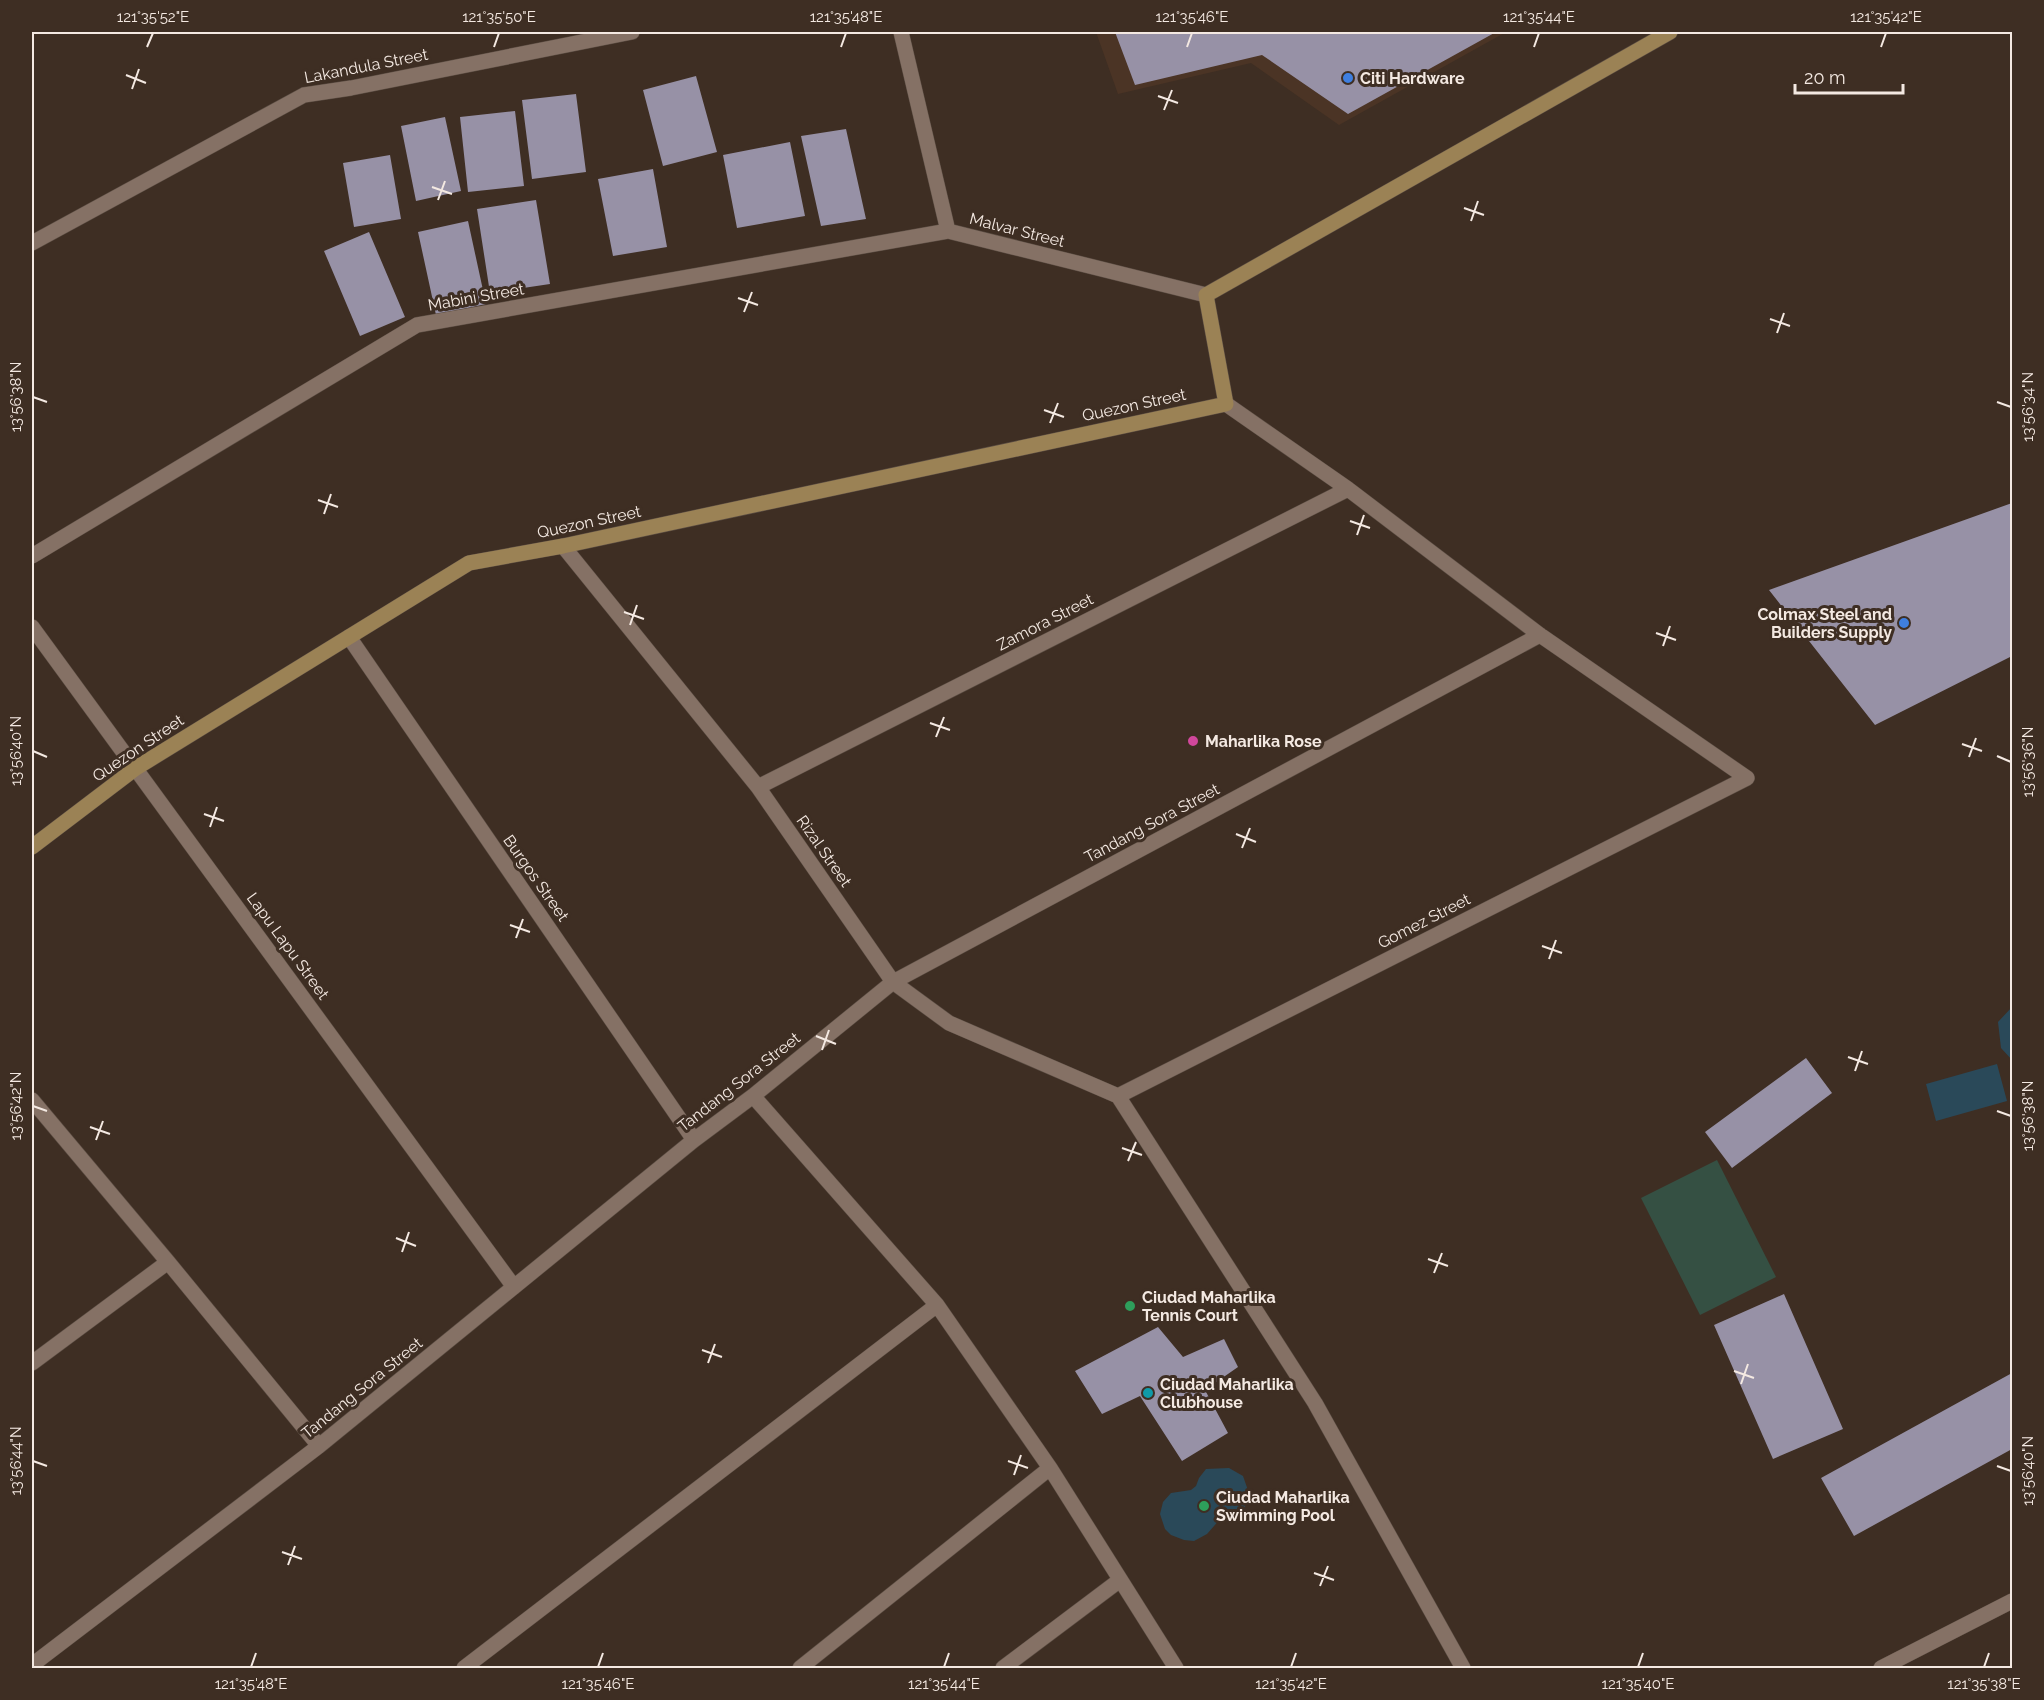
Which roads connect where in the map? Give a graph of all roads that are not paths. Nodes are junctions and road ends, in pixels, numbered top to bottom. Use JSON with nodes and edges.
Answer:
{"nodes":[{"id":1,"x":632,"y":32,"type":"edge"},
{"id":2,"x":901,"y":32,"type":"edge"},
{"id":3,"x":1670,"y":32,"type":"edge"},
{"id":4,"x":948,"y":231,"type":"junction"},
{"id":5,"x":32,"y":243,"type":"edge"},
{"id":6,"x":1206,"y":295,"type":"junction"},
{"id":7,"x":1226,"y":404,"type":"junction"},
{"id":8,"x":1348,"y":489,"type":"junction"},
{"id":9,"x":563,"y":546,"type":"junction"},
{"id":10,"x":32,"y":556,"type":"edge"},
{"id":11,"x":32,"y":627,"type":"edge"},
{"id":12,"x":1540,"y":635,"type":"junction"},
{"id":13,"x":349,"y":637,"type":"junction"},
{"id":14,"x":136,"y":768,"type":"junction"},
{"id":15,"x":758,"y":787,"type":"junction"},
{"id":16,"x":32,"y":847,"type":"edge"},
{"id":17,"x":892,"y":982,"type":"junction"},
{"id":18,"x":1118,"y":1095,"type":"junction"},
{"id":19,"x":753,"y":1096,"type":"junction"},
{"id":20,"x":32,"y":1100,"type":"edge"},
{"id":21,"x":694,"y":1140,"type":"junction"},
{"id":22,"x":168,"y":1262,"type":"junction"},
{"id":23,"x":514,"y":1287,"type":"junction"},
{"id":24,"x":938,"y":1305,"type":"junction"},
{"id":25,"x":32,"y":1363,"type":"edge"},
{"id":26,"x":319,"y":1446,"type":"junction"},
{"id":27,"x":1050,"y":1468,"type":"junction"},
{"id":28,"x":1120,"y":1580,"type":"junction"},
{"id":29,"x":2013,"y":1601,"type":"edge"},
{"id":30,"x":32,"y":1665,"type":"edge"},
{"id":31,"x":464,"y":1668,"type":"edge"},
{"id":32,"x":800,"y":1668,"type":"edge"},
{"id":33,"x":1003,"y":1668,"type":"edge"},
{"id":34,"x":1176,"y":1668,"type":"edge"},
{"id":35,"x":1463,"y":1668,"type":"edge"},
{"id":36,"x":1881,"y":1668,"type":"edge"}],
"edges":[{"from":1,"to":5,"type":"street","name":"Lakandula Street"},
{"from":2,"to":4,"type":"street","name":"Malvar Street"},
{"from":3,"to":6,"type":"street"},
{"from":4,"to":6,"type":"street","name":"Malvar Street"},
{"from":4,"to":10,"type":"street","name":"Mabini Street"},
{"from":6,"to":7,"type":"street"},
{"from":7,"to":8,"type":"street"},
{"from":7,"to":9,"type":"street","name":"Quezon Street"},
{"from":8,"to":12,"type":"street"},
{"from":8,"to":15,"type":"street","name":"Zamora Street"},
{"from":9,"to":13,"type":"street","name":"Quezon Street"},
{"from":9,"to":15,"type":"street","name":"Rizal Street"},
{"from":11,"to":14,"type":"street","name":"Lapu Lapu Street"},
{"from":12,"to":17,"type":"street","name":"Tandang Sora Street"},
{"from":12,"to":18,"type":"street","name":"Gomez Street"},
{"from":13,"to":14,"type":"street","name":"Quezon Street"},
{"from":13,"to":21,"type":"street","name":"Burgos Street"},
{"from":14,"to":16,"type":"street","name":"Quezon Street"},
{"from":14,"to":23,"type":"street","name":"Lapu Lapu Street"},
{"from":15,"to":17,"type":"street","name":"Rizal Street"},
{"from":17,"to":18,"type":"street","name":"Rizal Street"},
{"from":17,"to":19,"type":"street","name":"Tandang Sora Street"},
{"from":18,"to":35,"type":"street"},
{"from":19,"to":21,"type":"street","name":"Tandang Sora Street"},
{"from":19,"to":24,"type":"street"},
{"from":20,"to":22,"type":"street"},
{"from":21,"to":23,"type":"street","name":"Tandang Sora Street"},
{"from":22,"to":25,"type":"street"},
{"from":22,"to":26,"type":"street"},
{"from":23,"to":26,"type":"street","name":"Tandang Sora Street"},
{"from":24,"to":27,"type":"street"},
{"from":24,"to":31,"type":"street"},
{"from":26,"to":30,"type":"street","name":"Tandang Sora Street"},
{"from":27,"to":28,"type":"street"},
{"from":27,"to":32,"type":"street"},
{"from":28,"to":33,"type":"street"},
{"from":28,"to":34,"type":"street"},
{"from":29,"to":36,"type":"street"}]}
